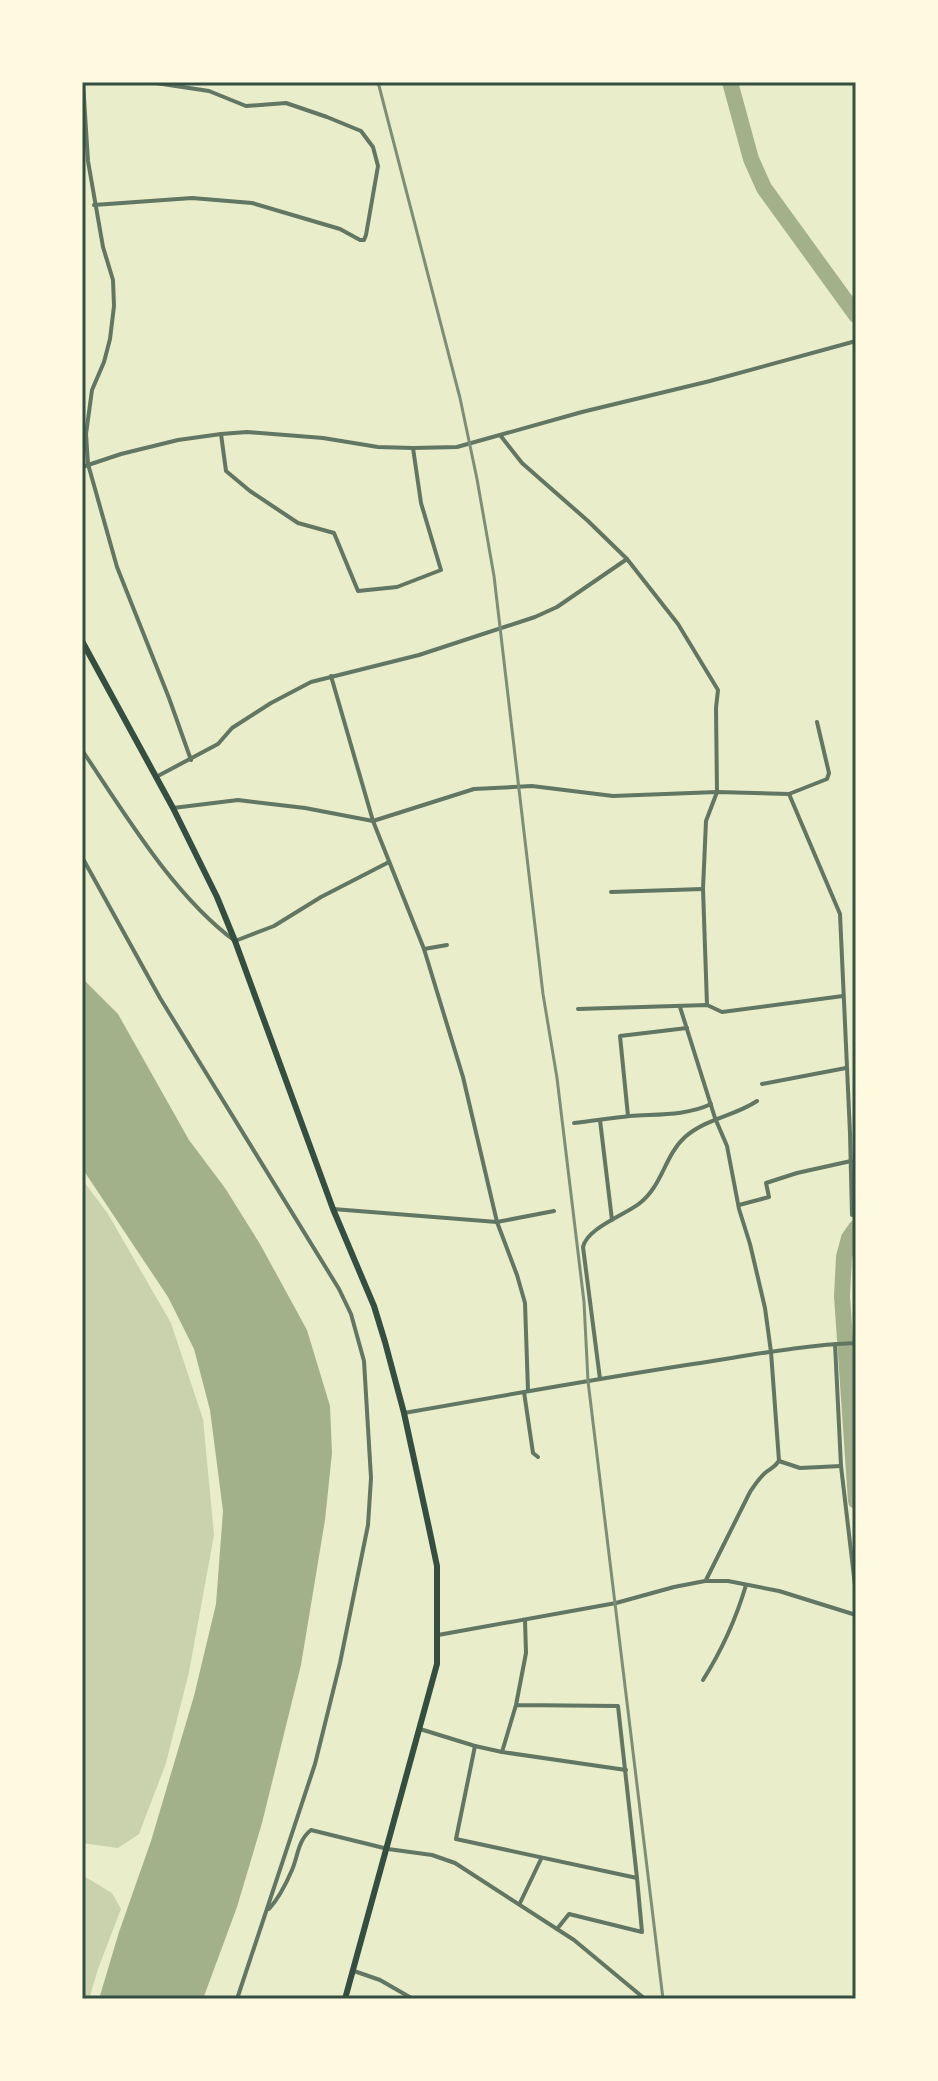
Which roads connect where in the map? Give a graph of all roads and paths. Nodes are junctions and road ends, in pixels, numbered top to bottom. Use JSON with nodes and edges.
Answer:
{"nodes":[{"id":1,"x":83,"y":82,"type":"edge"},
{"id":2,"x":149,"y":82,"type":"edge"},
{"id":3,"x":85,"y":161,"type":"edge"},
{"id":4,"x":94,"y":205,"type":"junction"},
{"id":5,"x":856,"y":341,"type":"edge"},
{"id":6,"x":221,"y":434,"type":"junction"},
{"id":7,"x":500,"y":435,"type":"junction"},
{"id":8,"x":413,"y":448,"type":"junction"},
{"id":9,"x":85,"y":466,"type":"edge"},
{"id":10,"x":627,"y":559,"type":"junction"},
{"id":11,"x":82,"y":641,"type":"edge"},
{"id":12,"x":331,"y":676,"type":"junction"},
{"id":13,"x":817,"y":722,"type":"dead end"},
{"id":14,"x":82,"y":750,"type":"edge"},
{"id":15,"x":191,"y":760,"type":"junction"},
{"id":16,"x":156,"y":777,"type":"junction"},
{"id":17,"x":717,"y":792,"type":"junction"},
{"id":18,"x":789,"y":794,"type":"junction"},
{"id":19,"x":173,"y":808,"type":"junction"},
{"id":20,"x":373,"y":821,"type":"junction"},
{"id":21,"x":82,"y":857,"type":"edge"},
{"id":22,"x":389,"y":862,"type":"junction"},
{"id":23,"x":703,"y":889,"type":"junction"},
{"id":24,"x":611,"y":892,"type":"dead end"},
{"id":25,"x":235,"y":941,"type":"junction"},
{"id":26,"x":447,"y":945,"type":"dead end"},
{"id":27,"x":424,"y":949,"type":"junction"},
{"id":28,"x":843,"y":996,"type":"junction"},
{"id":29,"x":707,"y":1005,"type":"junction"},
{"id":30,"x":680,"y":1007,"type":"junction"},
{"id":31,"x":578,"y":1009,"type":"dead end"},
{"id":32,"x":687,"y":1028,"type":"junction"},
{"id":33,"x":847,"y":1068,"type":"junction"},
{"id":34,"x":762,"y":1084,"type":"dead end"},
{"id":35,"x":757,"y":1101,"type":"dead end"},
{"id":36,"x":711,"y":1104,"type":"junction"},
{"id":37,"x":628,"y":1116,"type":"junction"},
{"id":38,"x":715,"y":1118,"type":"junction"},
{"id":39,"x":600,"y":1120,"type":"junction"},
{"id":40,"x":574,"y":1123,"type":"dead end"},
{"id":41,"x":851,"y":1161,"type":"junction"},
{"id":42,"x":738,"y":1205,"type":"junction"},
{"id":43,"x":333,"y":1209,"type":"junction"},
{"id":44,"x":554,"y":1211,"type":"dead end"},
{"id":45,"x":852,"y":1215,"type":"dead end"},
{"id":46,"x":612,"y":1220,"type":"junction"},
{"id":47,"x":497,"y":1222,"type":"junction"},
{"id":48,"x":856,"y":1343,"type":"edge"},
{"id":49,"x":835,"y":1344,"type":"junction"},
{"id":50,"x":771,"y":1352,"type":"junction"},
{"id":51,"x":600,"y":1379,"type":"junction"},
{"id":52,"x":526,"y":1392,"type":"junction"},
{"id":53,"x":404,"y":1413,"type":"junction"},
{"id":54,"x":538,"y":1457,"type":"dead end"},
{"id":55,"x":779,"y":1461,"type":"junction"},
{"id":56,"x":841,"y":1466,"type":"junction"},
{"id":57,"x":705,"y":1581,"type":"junction"},
{"id":58,"x":746,"y":1585,"type":"junction"},
{"id":59,"x":856,"y":1594,"type":"edge"},
{"id":60,"x":856,"y":1615,"type":"edge"},
{"id":61,"x":525,"y":1620,"type":"junction"},
{"id":62,"x":438,"y":1635,"type":"junction"},
{"id":63,"x":703,"y":1680,"type":"dead end"},
{"id":64,"x":516,"y":1705,"type":"junction"},
{"id":65,"x":420,"y":1729,"type":"junction"},
{"id":66,"x":475,"y":1746,"type":"junction"},
{"id":67,"x":502,"y":1752,"type":"junction"},
{"id":68,"x":626,"y":1770,"type":"junction"},
{"id":69,"x":388,"y":1849,"type":"junction"},
{"id":70,"x":541,"y":1858,"type":"junction"},
{"id":71,"x":637,"y":1878,"type":"junction"},
{"id":72,"x":520,"y":1903,"type":"junction"},
{"id":73,"x":268,"y":1910,"type":"junction"},
{"id":74,"x":557,"y":1929,"type":"junction"},
{"id":75,"x":354,"y":1971,"type":"junction"},
{"id":76,"x":237,"y":1999,"type":"edge"},
{"id":77,"x":345,"y":1999,"type":"edge"},
{"id":78,"x":413,"y":1999,"type":"edge"},
{"id":79,"x":645,"y":1999,"type":"edge"}],
"edges":[{"from":1,"to":3,"type":"street"},
{"from":2,"to":4,"type":"street"},
{"from":3,"to":4,"type":"street"},
{"from":4,"to":9,"type":"street"},
{"from":5,"to":7,"type":"street"},
{"from":6,"to":8,"type":"street"},
{"from":6,"to":8,"type":"street"},
{"from":6,"to":9,"type":"street"},
{"from":7,"to":8,"type":"street"},
{"from":7,"to":10,"type":"street"},
{"from":9,"to":15,"type":"street"},
{"from":10,"to":12,"type":"street"},
{"from":10,"to":17,"type":"street"},
{"from":11,"to":16,"type":"main road"},
{"from":12,"to":15,"type":"street"},
{"from":12,"to":20,"type":"street"},
{"from":13,"to":18,"type":"street"},
{"from":14,"to":25,"type":"street"},
{"from":15,"to":16,"type":"street"},
{"from":16,"to":19,"type":"main road"},
{"from":17,"to":18,"type":"street"},
{"from":17,"to":20,"type":"street"},
{"from":17,"to":23,"type":"street"},
{"from":18,"to":28,"type":"street"},
{"from":19,"to":20,"type":"street"},
{"from":19,"to":25,"type":"main road"},
{"from":20,"to":22,"type":"street"},
{"from":21,"to":73,"type":"street"},
{"from":22,"to":25,"type":"street"},
{"from":22,"to":27,"type":"street"},
{"from":23,"to":24,"type":"street"},
{"from":23,"to":29,"type":"street"},
{"from":25,"to":43,"type":"main road"},
{"from":26,"to":27,"type":"street"},
{"from":27,"to":47,"type":"street"},
{"from":28,"to":29,"type":"street"},
{"from":28,"to":33,"type":"street"},
{"from":29,"to":30,"type":"street"},
{"from":30,"to":31,"type":"street"},
{"from":30,"to":32,"type":"street"},
{"from":32,"to":36,"type":"street"},
{"from":32,"to":37,"type":"street"},
{"from":33,"to":34,"type":"street"},
{"from":33,"to":41,"type":"street"},
{"from":35,"to":38,"type":"street"},
{"from":36,"to":37,"type":"street"},
{"from":36,"to":38,"type":"street"},
{"from":37,"to":39,"type":"street"},
{"from":38,"to":42,"type":"street"},
{"from":38,"to":46,"type":"street"},
{"from":39,"to":40,"type":"street"},
{"from":39,"to":46,"type":"street"},
{"from":41,"to":42,"type":"street"},
{"from":41,"to":45,"type":"street"},
{"from":42,"to":50,"type":"street"},
{"from":43,"to":47,"type":"street"},
{"from":43,"to":53,"type":"main road"},
{"from":44,"to":47,"type":"street"},
{"from":46,"to":51,"type":"street"},
{"from":47,"to":52,"type":"street"},
{"from":48,"to":49,"type":"street"},
{"from":49,"to":50,"type":"street"},
{"from":49,"to":56,"type":"street"},
{"from":50,"to":51,"type":"street"},
{"from":50,"to":55,"type":"street"},
{"from":51,"to":52,"type":"street"},
{"from":52,"to":53,"type":"street"},
{"from":52,"to":54,"type":"street"},
{"from":53,"to":62,"type":"main road"},
{"from":55,"to":56,"type":"street"},
{"from":55,"to":57,"type":"street"},
{"from":56,"to":59,"type":"street"},
{"from":57,"to":58,"type":"street"},
{"from":57,"to":61,"type":"street"},
{"from":58,"to":60,"type":"street"},
{"from":58,"to":63,"type":"street"},
{"from":61,"to":62,"type":"street"},
{"from":61,"to":64,"type":"street"},
{"from":62,"to":65,"type":"main road"},
{"from":64,"to":67,"type":"street"},
{"from":64,"to":68,"type":"street"},
{"from":65,"to":66,"type":"street"},
{"from":65,"to":69,"type":"main road"},
{"from":66,"to":67,"type":"street"},
{"from":66,"to":70,"type":"street"},
{"from":67,"to":68,"type":"street"},
{"from":68,"to":71,"type":"street"},
{"from":69,"to":72,"type":"street"},
{"from":69,"to":73,"type":"street"},
{"from":69,"to":75,"type":"main road"},
{"from":70,"to":71,"type":"street"},
{"from":70,"to":72,"type":"street"},
{"from":71,"to":74,"type":"street"},
{"from":72,"to":74,"type":"street"},
{"from":73,"to":76,"type":"street"},
{"from":74,"to":79,"type":"street"},
{"from":75,"to":77,"type":"main road"},
{"from":75,"to":78,"type":"street"}]}
